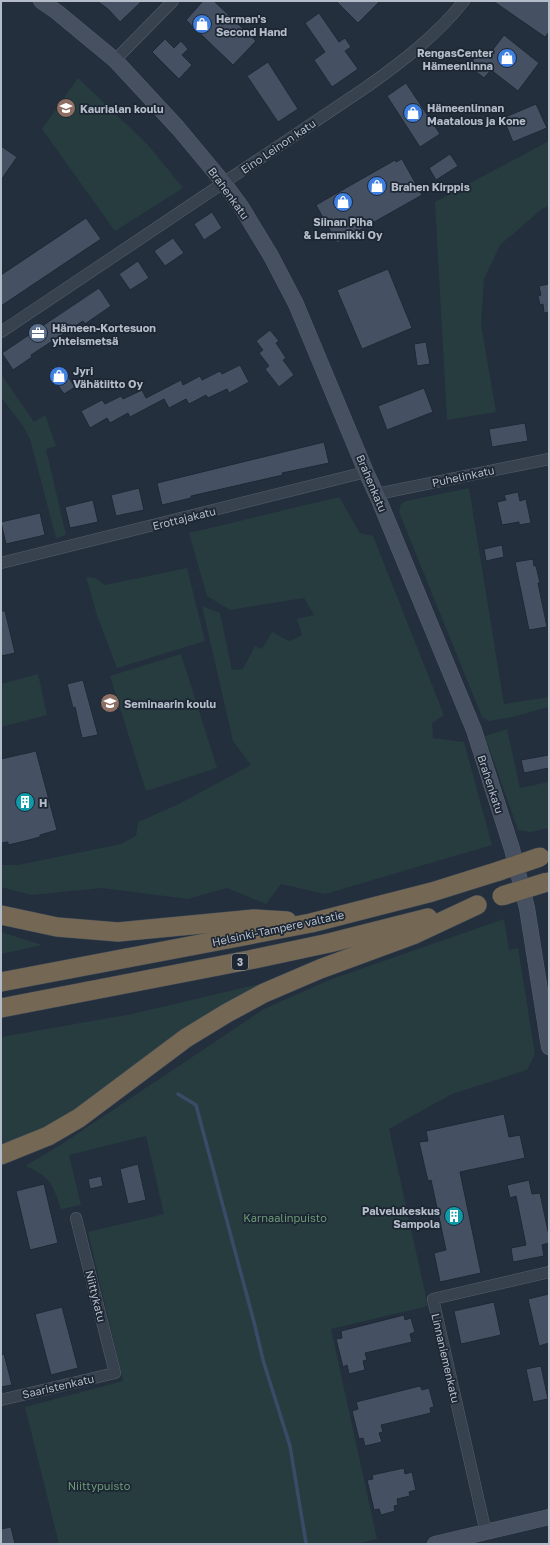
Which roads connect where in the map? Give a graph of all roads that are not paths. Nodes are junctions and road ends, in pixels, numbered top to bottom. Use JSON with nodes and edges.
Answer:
{"nodes":[{"id":1,"x":41,"y":1,"type":"edge"},
{"id":2,"x":173,"y":1,"type":"edge"},
{"id":3,"x":464,"y":1,"type":"edge"},
{"id":4,"x":116,"y":60,"type":"junction"},
{"id":5,"x":223,"y":182,"type":"junction"},
{"id":6,"x":1,"y":332,"type":"edge"},
{"id":7,"x":549,"y":459,"type":"edge"},
{"id":8,"x":366,"y":472,"type":"junction"},
{"id":9,"x":377,"y":494,"type":"junction"},
{"id":10,"x":1,"y":563,"type":"edge"},
{"id":11,"x":545,"y":856,"type":"edge"},
{"id":12,"x":548,"y":881,"type":"edge"},
{"id":13,"x":477,"y":906,"type":"junction"},
{"id":14,"x":1,"y":914,"type":"edge"},
{"id":15,"x":311,"y":922,"type":"junction"},
{"id":16,"x":1,"y":982,"type":"edge"},
{"id":17,"x":543,"y":983,"type":"edge"},
{"id":18,"x":1,"y":1008,"type":"edge"},
{"id":19,"x":549,"y":1047,"type":"edge"},
{"id":20,"x":1,"y":1155,"type":"edge"},
{"id":21,"x":76,"y":1218,"type":"dead end"},
{"id":22,"x":549,"y":1272,"type":"edge"},
{"id":23,"x":115,"y":1373,"type":"joint"},
{"id":24,"x":1,"y":1400,"type":"edge"},
{"id":25,"x":549,"y":1517,"type":"edge"},
{"id":26,"x":486,"y":1533,"type":"junction"},
{"id":27,"x":435,"y":1544,"type":"edge"}],
"edges":[{"from":1,"to":4,"type":"main road","name":"Brahenkatu"},
{"from":2,"to":4,"type":"street"},
{"from":3,"to":5,"type":"street","name":"Eino Leinon katu"},
{"from":4,"to":5,"type":"main road","name":"Brahenkatu"},
{"from":5,"to":6,"type":"street","name":"Eino Leinon katu"},
{"from":5,"to":8,"type":"main road","name":"Brahenkatu"},
{"from":7,"to":9,"type":"street","name":"Puhelinkatu"},
{"from":8,"to":9,"type":"main road","name":"Brahenkatu"},
{"from":8,"to":10,"type":"street","name":"Erottajakatu"},
{"from":9,"to":17,"type":"main road","name":"Brahenkatu"},
{"from":11,"to":15,"type":"highway","name":"Helsinki-Tampere valtatie","number":"3","bridge":true},
{"from":12,"to":13,"type":"highway","number":"3","bridge":true},
{"from":13,"to":18,"type":"highway","number":"3"},
{"from":13,"to":20,"type":"highway"},
{"from":14,"to":15,"type":"highway"},
{"from":15,"to":16,"type":"highway","name":"Helsinki-Tampere valtatie","number":"3"},
{"from":17,"to":19,"type":"main road","name":"Brahenkatu"},
{"from":21,"to":23,"type":"street","name":"Niittykatu"},
{"from":22,"to":26,"type":"street","name":"Linnaniemenkatu"},
{"from":23,"to":24,"type":"street","name":"Saaristenkatu"},
{"from":25,"to":26,"type":"main road"},
{"from":26,"to":27,"type":"main road"}]}
